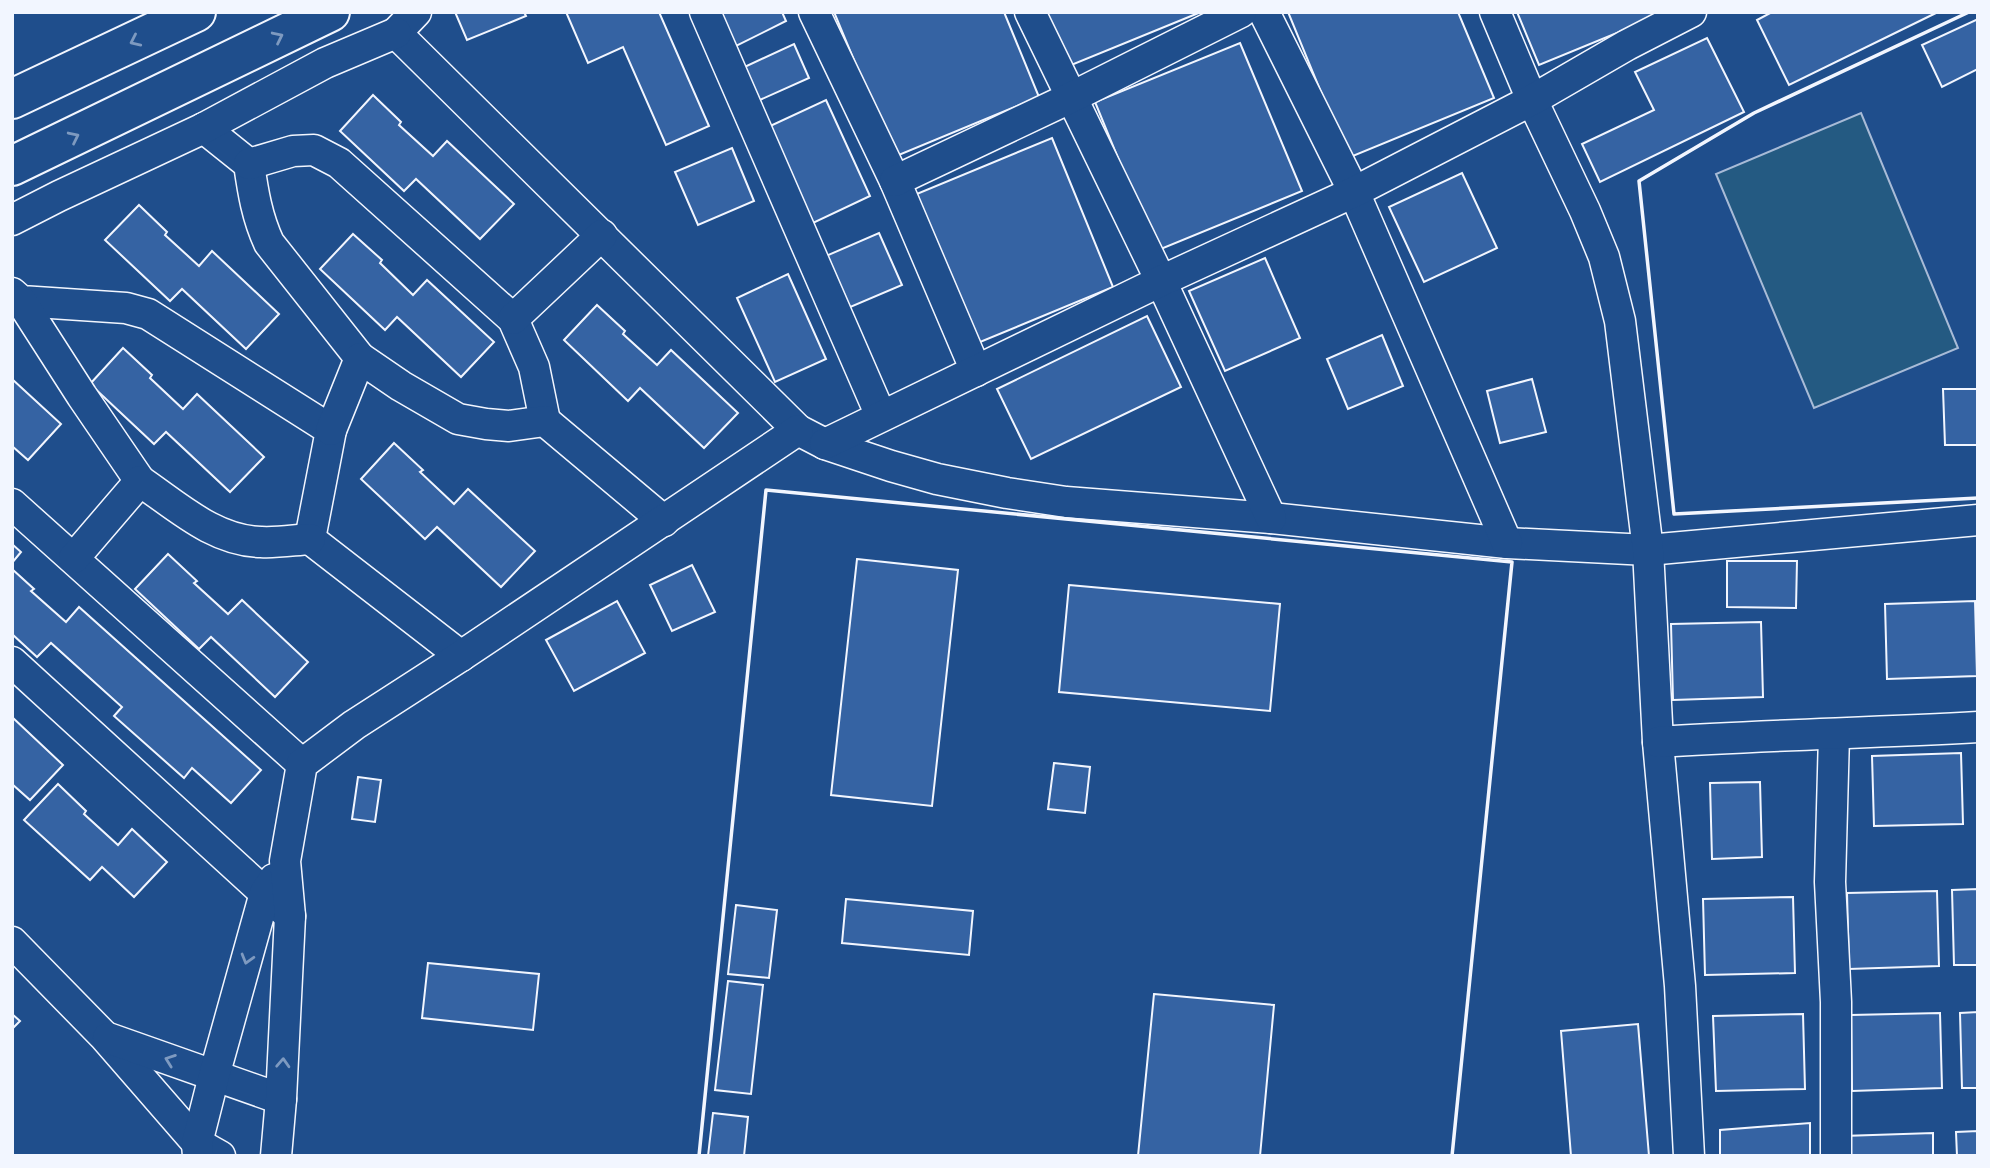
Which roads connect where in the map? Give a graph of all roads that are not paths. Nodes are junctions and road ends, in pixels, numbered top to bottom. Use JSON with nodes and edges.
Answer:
{"nodes":[{"id":1,"x":196,"y":12,"type":"edge"},
{"id":2,"x":330,"y":12,"type":"edge"},
{"id":3,"x":705,"y":12,"type":"edge"},
{"id":4,"x":814,"y":12,"type":"edge"},
{"id":5,"x":1030,"y":12,"type":"edge"},
{"id":6,"x":1241,"y":12,"type":"edge"},
{"id":7,"x":1264,"y":12,"type":"edge"},
{"id":8,"x":1495,"y":12,"type":"edge"},
{"id":9,"x":1691,"y":12,"type":"edge"},
{"id":10,"x":406,"y":23,"type":"edge"},
{"id":11,"x":1070,"y":98,"type":"junction"},
{"id":12,"x":12,"y":99,"type":"edge"},
{"id":13,"x":1532,"y":100,"type":"junction"},
{"id":14,"x":204,"y":128,"type":"junction"},
{"id":15,"x":249,"y":164,"type":"junction"},
{"id":16,"x":12,"y":166,"type":"edge"},
{"id":17,"x":894,"y":181,"type":"junction"},
{"id":18,"x":1354,"y":192,"type":"junction"},
{"id":19,"x":12,"y":220,"type":"edge"},
{"id":20,"x":602,"y":235,"type":"junction"},
{"id":21,"x":1161,"y":281,"type":"junction"},
{"id":22,"x":17,"y":297,"type":"edge"},
{"id":23,"x":513,"y":319,"type":"junction"},
{"id":24,"x":360,"y":358,"type":"junction"},
{"id":25,"x":976,"y":371,"type":"junction"},
{"id":26,"x":881,"y":416,"type":"junction"},
{"id":27,"x":545,"y":421,"type":"junction"},
{"id":28,"x":331,"y":430,"type":"junction"},
{"id":29,"x":798,"y":430,"type":"junction"},
{"id":30,"x":825,"y":444,"type":"junction"},
{"id":31,"x":140,"y":481,"type":"junction"},
{"id":32,"x":12,"y":504,"type":"edge"},
{"id":33,"x":1271,"y":518,"type":"junction"},
{"id":34,"x":1978,"y":520,"type":"edge"},
{"id":35,"x":664,"y":521,"type":"junction"},
{"id":36,"x":310,"y":539,"type":"junction"},
{"id":37,"x":1507,"y":542,"type":"junction"},
{"id":38,"x":1648,"y":550,"type":"junction"},
{"id":39,"x":74,"y":558,"type":"junction"},
{"id":40,"x":461,"y":656,"type":"junction"},
{"id":41,"x":12,"y":662,"type":"edge"},
{"id":42,"x":1978,"y":727,"type":"edge"},
{"id":43,"x":1834,"y":735,"type":"junction"},
{"id":44,"x":1658,"y":743,"type":"junction"},
{"id":45,"x":302,"y":764,"type":"junction"},
{"id":46,"x":285,"y":861,"type":"junction"},
{"id":47,"x":265,"y":893,"type":"junction"},
{"id":48,"x":290,"y":916,"type":"junction"},
{"id":49,"x":12,"y":942,"type":"edge"},
{"id":50,"x":104,"y":1036,"type":"junction"},
{"id":51,"x":214,"y":1076,"type":"junction"},
{"id":52,"x":281,"y":1099,"type":"junction"},
{"id":53,"x":205,"y":1151,"type":"edge"},
{"id":54,"x":276,"y":1156,"type":"edge"},
{"id":55,"x":1689,"y":1156,"type":"edge"},
{"id":56,"x":1836,"y":1156,"type":"edge"}],
"edges":[{"from":1,"to":12,"type":"main road","one_way":true},
{"from":16,"to":2,"type":"main road","one_way":true},
{"from":3,"to":26,"type":"street"},
{"from":4,"to":17,"type":"street"},
{"from":5,"to":11,"type":"street"},
{"from":6,"to":11,"type":"street"},
{"from":7,"to":18,"type":"street"},
{"from":8,"to":13,"type":"street"},
{"from":9,"to":13,"type":"street"},
{"from":10,"to":14,"type":"street"},
{"from":10,"to":20,"type":"street"},
{"from":11,"to":17,"type":"street"},
{"from":11,"to":21,"type":"street"},
{"from":13,"to":18,"type":"street"},
{"from":13,"to":38,"type":"street"},
{"from":14,"to":15,"type":"street"},
{"from":14,"to":19,"type":"street"},
{"from":15,"to":23,"type":"street"},
{"from":15,"to":24,"type":"street"},
{"from":17,"to":25,"type":"street"},
{"from":18,"to":21,"type":"street"},
{"from":18,"to":37,"type":"street"},
{"from":20,"to":23,"type":"street"},
{"from":20,"to":29,"type":"street"},
{"from":21,"to":25,"type":"street"},
{"from":21,"to":33,"type":"street"},
{"from":22,"to":28,"type":"street"},
{"from":22,"to":31,"type":"street"},
{"from":23,"to":27,"type":"street"},
{"from":24,"to":27,"type":"street"},
{"from":24,"to":28,"type":"street"},
{"from":25,"to":26,"type":"street"},
{"from":26,"to":30,"type":"street"},
{"from":27,"to":35,"type":"street"},
{"from":28,"to":36,"type":"street"},
{"from":29,"to":30,"type":"street"},
{"from":29,"to":35,"type":"street"},
{"from":30,"to":33,"type":"street"},
{"from":31,"to":36,"type":"street"},
{"from":31,"to":39,"type":"street"},
{"from":32,"to":39,"type":"street"},
{"from":33,"to":37,"type":"street"},
{"from":34,"to":38,"type":"street"},
{"from":35,"to":40,"type":"street"},
{"from":36,"to":40,"type":"street"},
{"from":37,"to":38,"type":"street"},
{"from":38,"to":44,"type":"street"},
{"from":39,"to":45,"type":"street"},
{"from":40,"to":45,"type":"street"},
{"from":41,"to":47,"type":"street"},
{"from":42,"to":43,"type":"street"},
{"from":43,"to":44,"type":"street"},
{"from":43,"to":56,"type":"street"},
{"from":44,"to":55,"type":"street"},
{"from":45,"to":46,"type":"street"},
{"from":46,"to":47,"type":"street"},
{"from":46,"to":48,"type":"street"},
{"from":47,"to":48,"type":"street"},
{"from":47,"to":51,"type":"street","one_way":true},
{"from":52,"to":48,"type":"street","one_way":true},
{"from":49,"to":50,"type":"street"},
{"from":51,"to":50,"type":"street","one_way":true},
{"from":50,"to":53,"type":"street"},
{"from":51,"to":52,"type":"street"},
{"from":51,"to":53,"type":"street"},
{"from":52,"to":54,"type":"street"}]}
